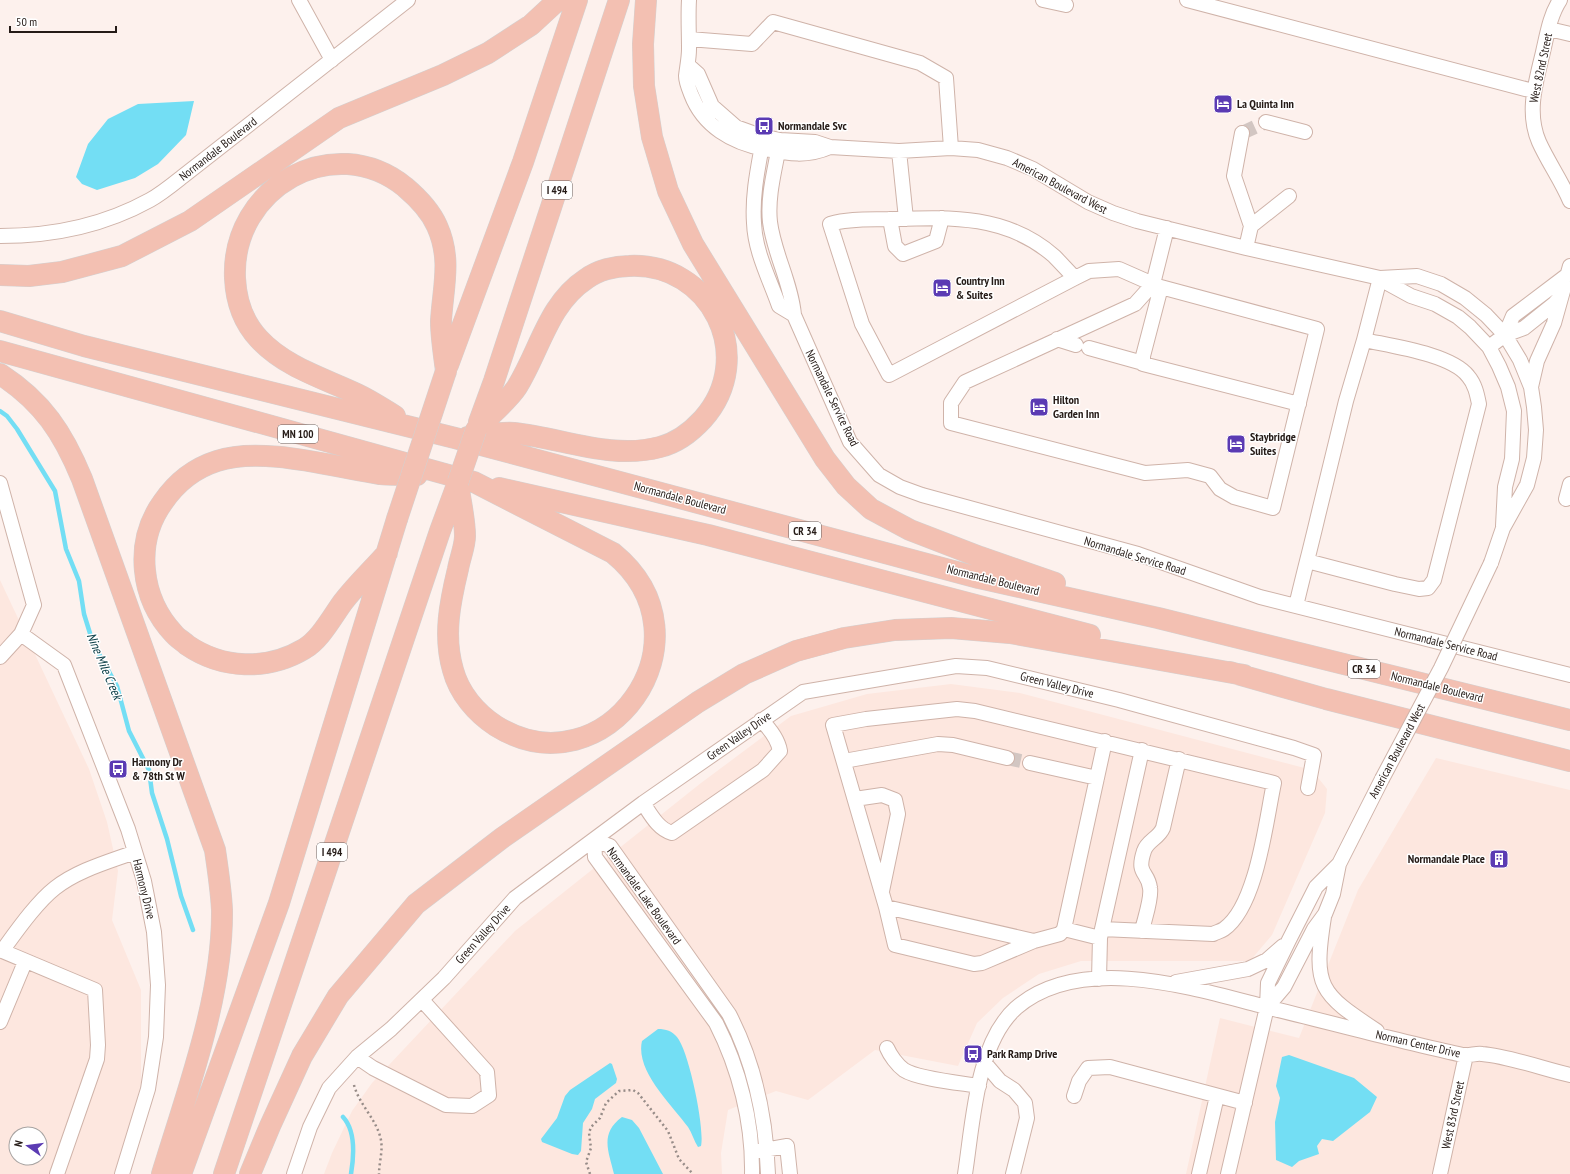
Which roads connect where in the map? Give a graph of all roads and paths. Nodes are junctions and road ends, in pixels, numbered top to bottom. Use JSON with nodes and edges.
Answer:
{"nodes":[{"id":1,"x":299,"y":0,"type":"edge"},
{"id":2,"x":408,"y":0,"type":"edge"},
{"id":3,"x":558,"y":0,"type":"edge"},
{"id":4,"x":577,"y":0,"type":"edge"},
{"id":5,"x":619,"y":0,"type":"edge"},
{"id":6,"x":646,"y":0,"type":"edge"},
{"id":7,"x":690,"y":0,"type":"edge"},
{"id":8,"x":1043,"y":0,"type":"edge"},
{"id":9,"x":1187,"y":0,"type":"edge"},
{"id":10,"x":1560,"y":0,"type":"edge"},
{"id":11,"x":1066,"y":6,"type":"dead end"},
{"id":12,"x":1549,"y":29,"type":"junction"},
{"id":13,"x":1570,"y":34,"type":"edge"},
{"id":14,"x":689,"y":39,"type":"junction"},
{"id":15,"x":332,"y":60,"type":"junction"},
{"id":16,"x":1533,"y":91,"type":"junction"},
{"id":17,"x":1266,"y":122,"type":"tunnel mouth"},
{"id":18,"x":1305,"y":132,"type":"dead end"},
{"id":19,"x":1242,"y":134,"type":"dead end"},
{"id":20,"x":763,"y":143,"type":"junction"},
{"id":21,"x":779,"y":146,"type":"junction"},
{"id":22,"x":951,"y":148,"type":"junction"},
{"id":23,"x":899,"y":151,"type":"junction"},
{"id":24,"x":1289,"y":196,"type":"dead end"},
{"id":25,"x":1570,"y":201,"type":"edge"},
{"id":26,"x":942,"y":218,"type":"junction"},
{"id":27,"x":890,"y":219,"type":"junction"},
{"id":28,"x":906,"y":219,"type":"junction"},
{"id":29,"x":1251,"y":226,"type":"junction"},
{"id":30,"x":1167,"y":228,"type":"junction"},
{"id":31,"x":0,"y":236,"type":"edge"},
{"id":32,"x":1246,"y":248,"type":"junction"},
{"id":33,"x":1569,"y":274,"type":"edge"},
{"id":34,"x":0,"y":275,"type":"edge"},
{"id":35,"x":1075,"y":278,"type":"junction"},
{"id":36,"x":1380,"y":278,"type":"junction"},
{"id":37,"x":1157,"y":286,"type":"junction"},
{"id":38,"x":1563,"y":294,"type":"junction"},
{"id":39,"x":794,"y":315,"type":"junction"},
{"id":40,"x":0,"y":321,"type":"edge"},
{"id":41,"x":1505,"y":335,"type":"junction"},
{"id":42,"x":1057,"y":339,"type":"junction"},
{"id":43,"x":1364,"y":340,"type":"junction"},
{"id":44,"x":1489,"y":347,"type":"junction"},
{"id":45,"x":0,"y":351,"type":"edge"},
{"id":46,"x":1143,"y":363,"type":"junction"},
{"id":47,"x":446,"y":371,"type":"junction"},
{"id":48,"x":0,"y":374,"type":"edge"},
{"id":49,"x":1531,"y":387,"type":"junction"},
{"id":50,"x":1299,"y":404,"type":"junction"},
{"id":51,"x":420,"y":430,"type":"junction"},
{"id":52,"x":476,"y":430,"type":"junction"},
{"id":53,"x":455,"y":438,"type":"junction"},
{"id":54,"x":460,"y":480,"type":"junction"},
{"id":55,"x":0,"y":483,"type":"edge"},
{"id":56,"x":1570,"y":484,"type":"edge"},
{"id":57,"x":1566,"y":499,"type":"dead end"},
{"id":58,"x":1502,"y":528,"type":"junction"},
{"id":59,"x":387,"y":554,"type":"junction"},
{"id":60,"x":1307,"y":561,"type":"junction"},
{"id":61,"x":1296,"y":606,"type":"junction"},
{"id":62,"x":1158,"y":618,"type":"junction"},
{"id":63,"x":21,"y":634,"type":"junction"},
{"id":64,"x":0,"y":657,"type":"edge"},
{"id":65,"x":1244,"y":675,"type":"junction"},
{"id":66,"x":1570,"y":675,"type":"edge"},
{"id":67,"x":761,"y":720,"type":"junction"},
{"id":68,"x":1570,"y":720,"type":"edge"},
{"id":69,"x":1105,"y":741,"type":"junction"},
{"id":70,"x":1142,"y":750,"type":"junction"},
{"id":71,"x":1007,"y":758,"type":"tunnel mouth"},
{"id":72,"x":1179,"y":759,"type":"junction"},
{"id":73,"x":844,"y":761,"type":"junction"},
{"id":74,"x":1570,"y":761,"type":"edge"},
{"id":75,"x":1030,"y":763,"type":"tunnel mouth"},
{"id":76,"x":1097,"y":778,"type":"junction"},
{"id":77,"x":1308,"y":788,"type":"dead end"},
{"id":78,"x":855,"y":799,"type":"junction"},
{"id":79,"x":643,"y":804,"type":"junction"},
{"id":80,"x":594,"y":840,"type":"junction"},
{"id":81,"x":135,"y":852,"type":"junction"},
{"id":82,"x":1339,"y":864,"type":"junction"},
{"id":83,"x":884,"y":900,"type":"junction"},
{"id":84,"x":1325,"y":914,"type":"junction"},
{"id":85,"x":1064,"y":929,"type":"junction"},
{"id":86,"x":1142,"y":931,"type":"junction"},
{"id":87,"x":1101,"y":933,"type":"junction"},
{"id":88,"x":1289,"y":940,"type":"junction"},
{"id":89,"x":1034,"y":941,"type":"junction"},
{"id":90,"x":1,"y":951,"type":"edge"},
{"id":91,"x":25,"y":962,"type":"junction"},
{"id":92,"x":1099,"y":979,"type":"junction"},
{"id":93,"x":1167,"y":983,"type":"junction"},
{"id":94,"x":422,"y":1000,"type":"junction"},
{"id":95,"x":1267,"y":1007,"type":"junction"},
{"id":96,"x":0,"y":1022,"type":"edge"},
{"id":97,"x":1387,"y":1038,"type":"junction"},
{"id":98,"x":887,"y":1048,"type":"dead end"},
{"id":99,"x":1466,"y":1055,"type":"junction"},
{"id":100,"x":357,"y":1057,"type":"junction"},
{"id":101,"x":984,"y":1061,"type":"junction"},
{"id":102,"x":1570,"y":1075,"type":"edge"},
{"id":103,"x":354,"y":1085,"type":"dead end"},
{"id":104,"x":979,"y":1086,"type":"junction"},
{"id":105,"x":1074,"y":1096,"type":"dead end"},
{"id":106,"x":1217,"y":1096,"type":"junction"},
{"id":107,"x":1245,"y":1102,"type":"junction"},
{"id":108,"x":766,"y":1150,"type":"junction"},
{"id":109,"x":752,"y":1152,"type":"junction"},
{"id":110,"x":57,"y":1174,"type":"edge"},
{"id":111,"x":122,"y":1174,"type":"edge"},
{"id":112,"x":162,"y":1174,"type":"edge"},
{"id":113,"x":181,"y":1174,"type":"edge"},
{"id":114,"x":224,"y":1174,"type":"edge"},
{"id":115,"x":250,"y":1174,"type":"edge"},
{"id":116,"x":294,"y":1174,"type":"edge"},
{"id":117,"x":379,"y":1174,"type":"edge"},
{"id":118,"x":590,"y":1174,"type":"edge"},
{"id":119,"x":694,"y":1174,"type":"edge"},
{"id":120,"x":752,"y":1174,"type":"edge"},
{"id":121,"x":768,"y":1174,"type":"edge"},
{"id":122,"x":790,"y":1174,"type":"edge"},
{"id":123,"x":964,"y":1174,"type":"edge"},
{"id":124,"x":1013,"y":1174,"type":"edge"},
{"id":125,"x":1199,"y":1174,"type":"edge"},
{"id":126,"x":1228,"y":1174,"type":"edge"},
{"id":127,"x":1440,"y":1174,"type":"edge"}],
"edges":[{"from":1,"to":15,"type":"street"},
{"from":2,"to":15,"type":"street","name":"Normandale Boulevard"},
{"from":3,"to":34,"type":"highway"},
{"from":4,"to":47,"type":"highway"},
{"from":5,"to":52,"type":"highway","number":"I 494"},
{"from":6,"to":62,"type":"highway"},
{"from":7,"to":14,"type":"street","name":"American Boulevard West"},
{"from":8,"to":11,"type":"street"},
{"from":9,"to":16,"type":"street"},
{"from":10,"to":12,"type":"street","name":"West 82nd Street"},
{"from":12,"to":13,"type":"street"},
{"from":12,"to":16,"type":"street","name":"West 82nd Street"},
{"from":14,"to":20,"type":"street","name":"American Boulevard West"},
{"from":14,"to":22,"type":"street"},
{"from":15,"to":31,"type":"street","name":"Normandale Boulevard"},
{"from":16,"to":25,"type":"street","name":"West 82nd Street"},
{"from":17,"to":18,"type":"street"},
{"from":19,"to":29,"type":"street"},
{"from":20,"to":21,"type":"street","name":"American Boulevard West"},
{"from":20,"to":39,"type":"street"},
{"from":21,"to":23,"type":"street","name":"American Boulevard West"},
{"from":21,"to":39,"type":"street","name":"Normandale Service Road"},
{"from":22,"to":23,"type":"street","name":"American Boulevard West"},
{"from":22,"to":30,"type":"street","name":"American Boulevard West"},
{"from":23,"to":28,"type":"street"},
{"from":24,"to":29,"type":"street"},
{"from":26,"to":27,"type":"street"},
{"from":26,"to":28,"type":"street"},
{"from":26,"to":35,"type":"street"},
{"from":27,"to":28,"type":"street"},
{"from":27,"to":35,"type":"street"},
{"from":29,"to":32,"type":"street"},
{"from":30,"to":32,"type":"street","name":"American Boulevard West"},
{"from":30,"to":37,"type":"street"},
{"from":32,"to":36,"type":"street","name":"American Boulevard West"},
{"from":33,"to":38,"type":"street"},
{"from":33,"to":41,"type":"street"},
{"from":35,"to":37,"type":"street"},
{"from":36,"to":41,"type":"street","name":"American Boulevard West"},
{"from":36,"to":43,"type":"street"},
{"from":36,"to":44,"type":"street","name":"American Boulevard West"},
{"from":37,"to":42,"type":"street"},
{"from":37,"to":46,"type":"street"},
{"from":37,"to":50,"type":"street"},
{"from":38,"to":41,"type":"street"},
{"from":38,"to":49,"type":"street"},
{"from":39,"to":61,"type":"street","name":"Normandale Service Road"},
{"from":40,"to":51,"type":"highway","name":"Normandale Boulevard"},
{"from":41,"to":44,"type":"street"},
{"from":41,"to":49,"type":"street","name":"American Boulevard West"},
{"from":42,"to":46,"type":"street"},
{"from":42,"to":50,"type":"street"},
{"from":43,"to":60,"type":"street"},
{"from":43,"to":60,"type":"street"},
{"from":44,"to":58,"type":"street","name":"American Boulevard West"},
{"from":45,"to":54,"type":"highway","number":"MN 100"},
{"from":46,"to":50,"type":"street"},
{"from":47,"to":51,"type":"highway"},
{"from":47,"to":59,"type":"highway","bridge":true},
{"from":48,"to":112,"type":"highway"},
{"from":49,"to":58,"type":"street","name":"American Boulevard West"},
{"from":51,"to":53,"type":"highway","name":"Normandale Boulevard","number":"CR 34"},
{"from":52,"to":53,"type":"highway"},
{"from":52,"to":54,"type":"highway","number":"I 494","bridge":true},
{"from":53,"to":62,"type":"highway","name":"Normandale Boulevard","number":"CR 34"},
{"from":54,"to":54,"type":"highway"},
{"from":54,"to":59,"type":"highway"},
{"from":54,"to":65,"type":"highway","number":"CR 34"},
{"from":54,"to":114,"type":"highway","number":"I 494"},
{"from":55,"to":63,"type":"street"},
{"from":56,"to":57,"type":"street"},
{"from":58,"to":82,"type":"street","name":"American Boulevard West","bridge":true},
{"from":59,"to":113,"type":"highway"},
{"from":60,"to":61,"type":"street"},
{"from":61,"to":66,"type":"street","name":"Normandale Service Road"},
{"from":62,"to":68,"type":"highway","name":"Normandale Boulevard","number":"CR 34"},
{"from":63,"to":64,"type":"street"},
{"from":63,"to":81,"type":"street","name":"Harmony Drive"},
{"from":65,"to":74,"type":"highway","number":"CR 34"},
{"from":65,"to":115,"type":"highway"},
{"from":67,"to":77,"type":"street","name":"Green Valley Drive"},
{"from":67,"to":79,"type":"street","name":"Green Valley Drive"},
{"from":67,"to":79,"type":"street"},
{"from":69,"to":70,"type":"street"},
{"from":69,"to":73,"type":"street"},
{"from":69,"to":76,"type":"street"},
{"from":70,"to":72,"type":"street"},
{"from":70,"to":87,"type":"street"},
{"from":71,"to":73,"type":"street"},
{"from":72,"to":86,"type":"street"},
{"from":72,"to":86,"type":"street"},
{"from":73,"to":78,"type":"street"},
{"from":75,"to":76,"type":"street"},
{"from":76,"to":85,"type":"street"},
{"from":78,"to":83,"type":"street"},
{"from":78,"to":83,"type":"street"},
{"from":79,"to":80,"type":"street","name":"Green Valley Drive"},
{"from":80,"to":94,"type":"street","name":"Green Valley Drive"},
{"from":80,"to":108,"type":"street","name":"Normandale Lake Boulevard"},
{"from":80,"to":109,"type":"street","name":"Normandale Lake Boulevard"},
{"from":81,"to":90,"type":"street"},
{"from":81,"to":111,"type":"street","name":"Harmony Drive"},
{"from":82,"to":84,"type":"street","name":"American Boulevard West"},
{"from":82,"to":88,"type":"street","name":"American Boulevard West"},
{"from":83,"to":89,"type":"street"},
{"from":83,"to":89,"type":"street"},
{"from":84,"to":95,"type":"street","name":"American Boulevard West"},
{"from":84,"to":97,"type":"street"},
{"from":85,"to":87,"type":"street"},
{"from":85,"to":89,"type":"street"},
{"from":86,"to":87,"type":"street"},
{"from":87,"to":92,"type":"street"},
{"from":88,"to":93,"type":"street"},
{"from":88,"to":95,"type":"street","name":"American Boulevard West"},
{"from":90,"to":91,"type":"street"},
{"from":91,"to":96,"type":"street"},
{"from":91,"to":110,"type":"street"},
{"from":92,"to":93,"type":"street"},
{"from":92,"to":101,"type":"street"},
{"from":93,"to":95,"type":"street"},
{"from":94,"to":100,"type":"street","name":"Green Valley Drive"},
{"from":94,"to":100,"type":"street"},
{"from":95,"to":97,"type":"street","name":"Norman Center Drive"},
{"from":95,"to":107,"type":"street"},
{"from":97,"to":99,"type":"street","name":"Norman Center Drive"},
{"from":98,"to":104,"type":"street"},
{"from":99,"to":102,"type":"street","name":"Norman Center Drive"},
{"from":99,"to":127,"type":"street","name":"West 83rd Street"},
{"from":100,"to":116,"type":"street","name":"Green Valley Drive"},
{"from":101,"to":104,"type":"street"},
{"from":101,"to":124,"type":"street"},
{"from":103,"to":117,"type":"path"},
{"from":104,"to":123,"type":"street"},
{"from":105,"to":106,"type":"street"},
{"from":106,"to":107,"type":"street"},
{"from":106,"to":125,"type":"street"},
{"from":107,"to":126,"type":"street"},
{"from":108,"to":109,"type":"street"},
{"from":108,"to":121,"type":"street","name":"Normandale Lake Boulevard"},
{"from":108,"to":122,"type":"street"},
{"from":109,"to":120,"type":"street","name":"Normandale Lake Boulevard"},
{"from":118,"to":119,"type":"path"}]}
